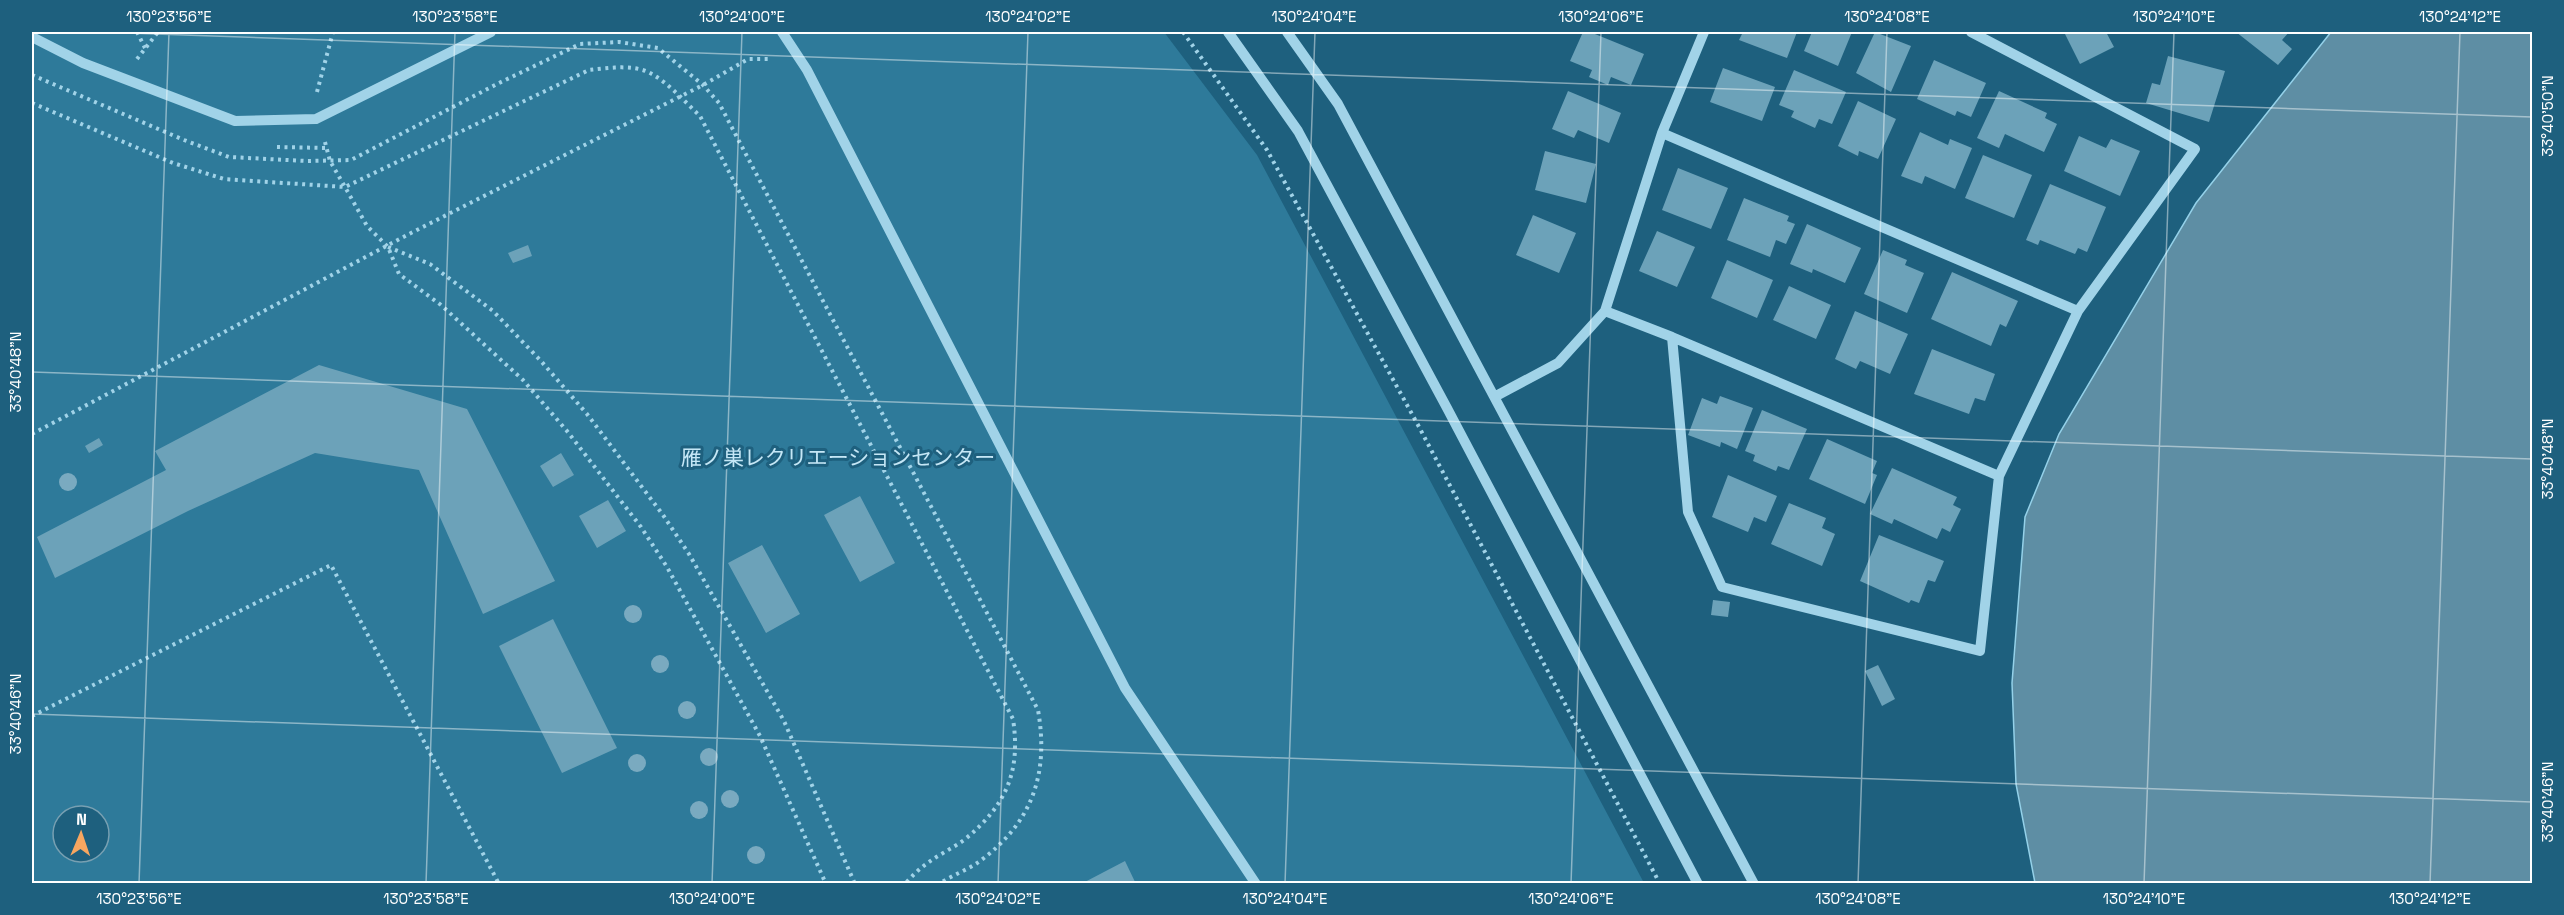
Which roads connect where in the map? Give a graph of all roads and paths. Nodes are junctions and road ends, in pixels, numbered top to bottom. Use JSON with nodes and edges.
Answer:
{"nodes":[{"id":1,"x":137,"y":32,"type":"edge"},
{"id":2,"x":333,"y":32,"type":"edge"},
{"id":3,"x":491,"y":32,"type":"edge"},
{"id":4,"x":782,"y":32,"type":"edge"},
{"id":5,"x":1183,"y":32,"type":"edge"},
{"id":6,"x":1228,"y":32,"type":"edge"},
{"id":7,"x":1287,"y":32,"type":"edge"},
{"id":8,"x":1704,"y":32,"type":"edge"},
{"id":9,"x":1971,"y":32,"type":"edge"},
{"id":10,"x":470,"y":36,"type":"edge"},
{"id":11,"x":32,"y":37,"type":"edge"},
{"id":12,"x":145,"y":48,"type":"dead end"},
{"id":13,"x":795,"y":50,"type":"junction"},
{"id":14,"x":32,"y":75,"type":"edge"},
{"id":15,"x":703,"y":85,"type":"junction"},
{"id":16,"x":679,"y":96,"type":"junction"},
{"id":17,"x":32,"y":103,"type":"edge"},
{"id":18,"x":316,"y":119,"type":"junction"},
{"id":19,"x":1662,"y":133,"type":"junction"},
{"id":20,"x":330,"y":161,"type":"junction"},
{"id":21,"x":345,"y":187,"type":"junction"},
{"id":22,"x":388,"y":247,"type":"junction"},
{"id":23,"x":1605,"y":311,"type":"junction"},
{"id":24,"x":2078,"y":311,"type":"junction"},
{"id":25,"x":1672,"y":337,"type":"junction"},
{"id":26,"x":1496,"y":396,"type":"junction"},
{"id":27,"x":32,"y":434,"type":"edge"},
{"id":28,"x":1998,"y":476,"type":"junction"},
{"id":29,"x":32,"y":716,"type":"edge"},
{"id":30,"x":499,"y":884,"type":"edge"},
{"id":31,"x":826,"y":884,"type":"edge"},
{"id":32,"x":855,"y":884,"type":"edge"},
{"id":33,"x":904,"y":884,"type":"edge"},
{"id":34,"x":939,"y":884,"type":"edge"},
{"id":35,"x":1256,"y":884,"type":"edge"},
{"id":36,"x":1660,"y":884,"type":"edge"},
{"id":37,"x":1698,"y":884,"type":"edge"},
{"id":38,"x":1754,"y":884,"type":"edge"}],
"edges":[{"from":1,"to":12,"type":"path"},
{"from":2,"to":18,"type":"path"},
{"from":3,"to":10,"type":"street"},
{"from":4,"to":13,"type":"street"},
{"from":5,"to":36,"type":"path"},
{"from":6,"to":37,"type":"street"},
{"from":7,"to":26,"type":"street"},
{"from":8,"to":19,"type":"street"},
{"from":9,"to":24,"type":"street"},
{"from":10,"to":18,"type":"street"},
{"from":11,"to":18,"type":"street"},
{"from":13,"to":15,"type":"path"},
{"from":13,"to":35,"type":"street"},
{"from":14,"to":20,"type":"path"},
{"from":15,"to":16,"type":"path"},
{"from":15,"to":20,"type":"path"},
{"from":15,"to":34,"type":"path"},
{"from":16,"to":21,"type":"path"},
{"from":16,"to":22,"type":"path"},
{"from":16,"to":33,"type":"path"},
{"from":17,"to":21,"type":"path"},
{"from":18,"to":20,"type":"path"},
{"from":19,"to":23,"type":"street"},
{"from":19,"to":24,"type":"street"},
{"from":20,"to":21,"type":"path"},
{"from":21,"to":22,"type":"path"},
{"from":22,"to":27,"type":"path"},
{"from":22,"to":31,"type":"path"},
{"from":22,"to":32,"type":"path"},
{"from":23,"to":25,"type":"street"},
{"from":23,"to":26,"type":"street"},
{"from":24,"to":28,"type":"street"},
{"from":25,"to":28,"type":"street"},
{"from":25,"to":28,"type":"street"},
{"from":26,"to":38,"type":"street"},
{"from":29,"to":30,"type":"path"}]}
